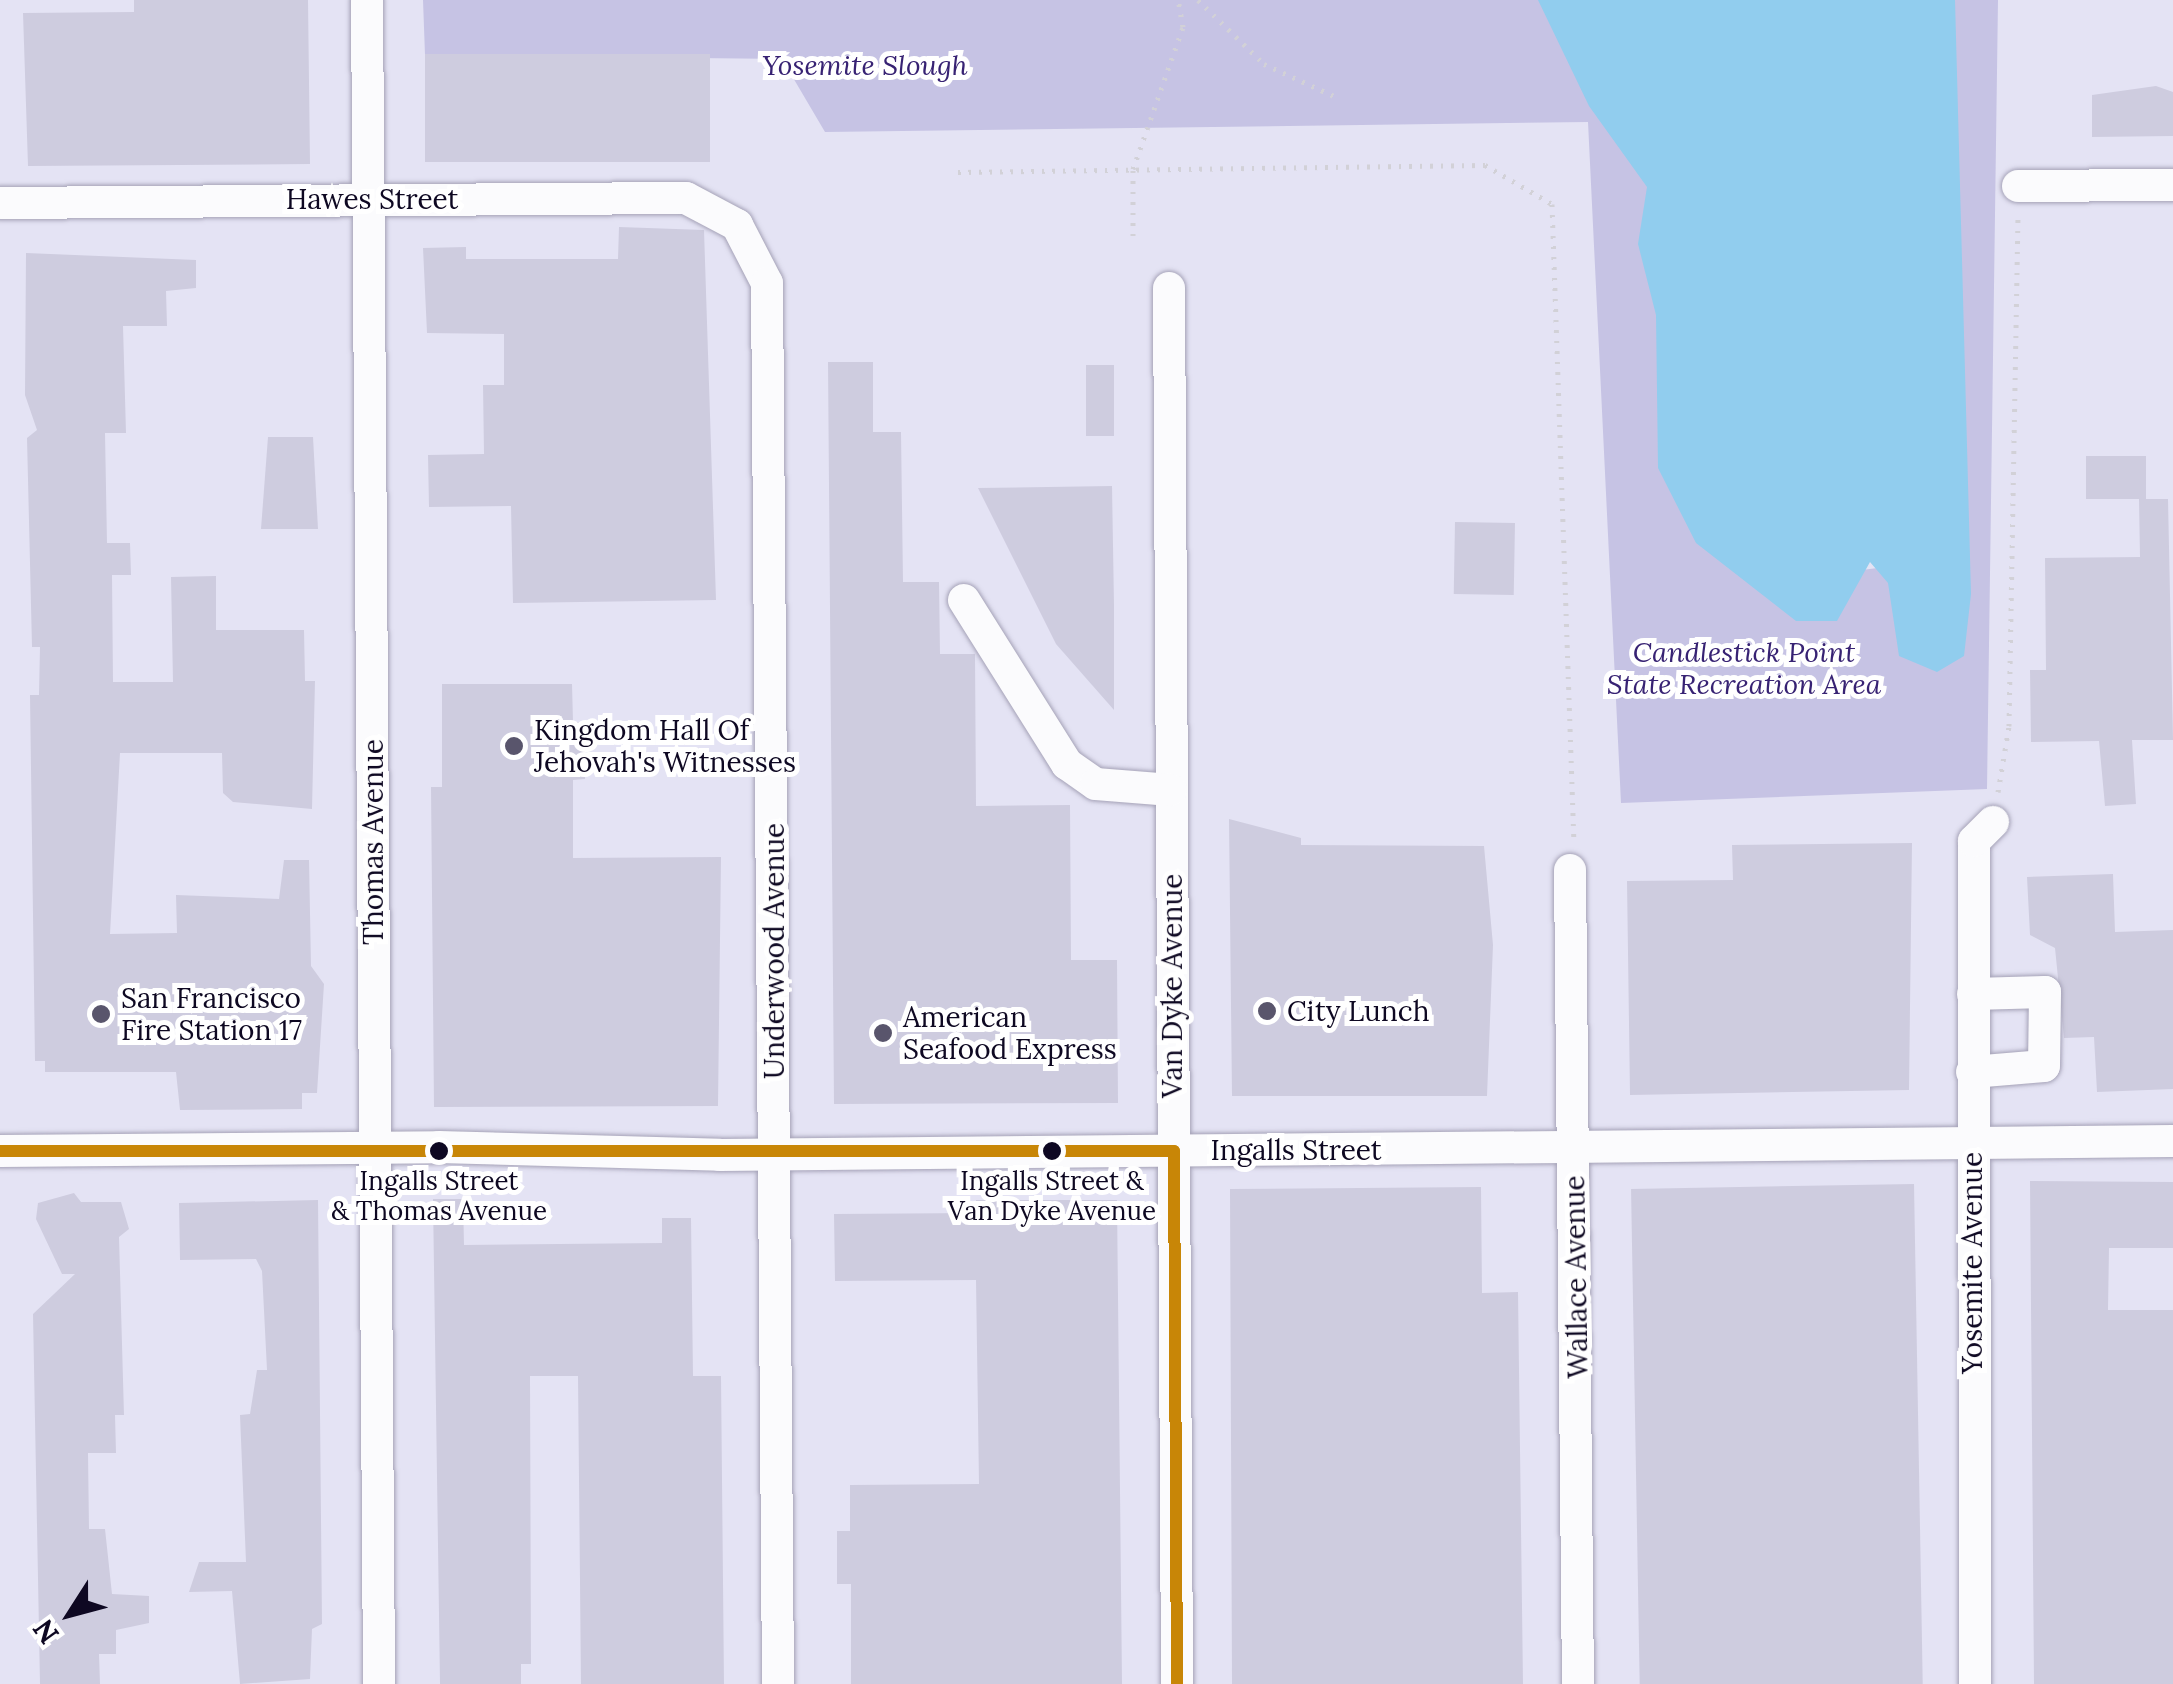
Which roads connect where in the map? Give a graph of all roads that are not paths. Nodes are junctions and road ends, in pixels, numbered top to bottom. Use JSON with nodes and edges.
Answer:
{"nodes":[{"id":1,"x":367,"y":0,"type":"edge"},
{"id":2,"x":2173,"y":185,"type":"edge"},
{"id":3,"x":2018,"y":186,"type":"road end"},
{"id":4,"x":368,"y":199,"type":"junction"},
{"id":5,"x":0,"y":203,"type":"edge"},
{"id":6,"x":737,"y":225,"type":"joint"},
{"id":7,"x":1169,"y":288,"type":"dead end"},
{"id":8,"x":964,"y":600,"type":"dead end"},
{"id":9,"x":1171,"y":790,"type":"junction"},
{"id":10,"x":1984,"y":832,"type":"road end"},
{"id":11,"x":1570,"y":870,"type":"road end"},
{"id":12,"x":1973,"y":994,"type":"junction"},
{"id":13,"x":1972,"y":1072,"type":"junction"},
{"id":14,"x":2173,"y":1141,"type":"edge"},
{"id":15,"x":1972,"y":1144,"type":"junction"},
{"id":16,"x":375,"y":1147,"type":"junction"},
{"id":17,"x":1574,"y":1150,"type":"junction"},
{"id":18,"x":0,"y":1151,"type":"edge"},
{"id":19,"x":1174,"y":1151,"type":"junction"},
{"id":20,"x":774,"y":1154,"type":"junction"},
{"id":21,"x":379,"y":1684,"type":"edge"},
{"id":22,"x":778,"y":1684,"type":"edge"},
{"id":23,"x":1177,"y":1684,"type":"edge"},
{"id":24,"x":1578,"y":1684,"type":"edge"},
{"id":25,"x":1975,"y":1684,"type":"edge"}],
"edges":[{"from":1,"to":4,"type":"street","name":"Thomas Avenue"},
{"from":2,"to":3,"type":"street"},
{"from":4,"to":5,"type":"street","name":"Hawes Street"},
{"from":4,"to":6,"type":"street","name":"Hawes Street"},
{"from":4,"to":16,"type":"street","name":"Thomas Avenue"},
{"from":6,"to":20,"type":"street","name":"Underwood Avenue"},
{"from":7,"to":9,"type":"street","name":"Van Dyke Avenue"},
{"from":8,"to":9,"type":"street"},
{"from":9,"to":19,"type":"street","name":"Van Dyke Avenue"},
{"from":10,"to":12,"type":"street","name":"Yosemite Avenue"},
{"from":11,"to":17,"type":"street","name":"Wallace Avenue"},
{"from":12,"to":13,"type":"street","name":"Yosemite Avenue"},
{"from":12,"to":13,"type":"street"},
{"from":13,"to":15,"type":"street","name":"Yosemite Avenue"},
{"from":14,"to":15,"type":"street","name":"Ingalls Street"},
{"from":15,"to":17,"type":"street","name":"Ingalls Street"},
{"from":15,"to":25,"type":"street","name":"Yosemite Avenue"},
{"from":16,"to":18,"type":"street","name":"Ingalls Street"},
{"from":16,"to":20,"type":"street","name":"Ingalls Street"},
{"from":16,"to":21,"type":"street","name":"Thomas Avenue"},
{"from":17,"to":19,"type":"street","name":"Ingalls Street"},
{"from":17,"to":24,"type":"street","name":"Wallace Avenue"},
{"from":19,"to":20,"type":"street","name":"Ingalls Street"},
{"from":19,"to":23,"type":"street","name":"Van Dyke Avenue"},
{"from":20,"to":22,"type":"street","name":"Underwood Avenue"}]}
